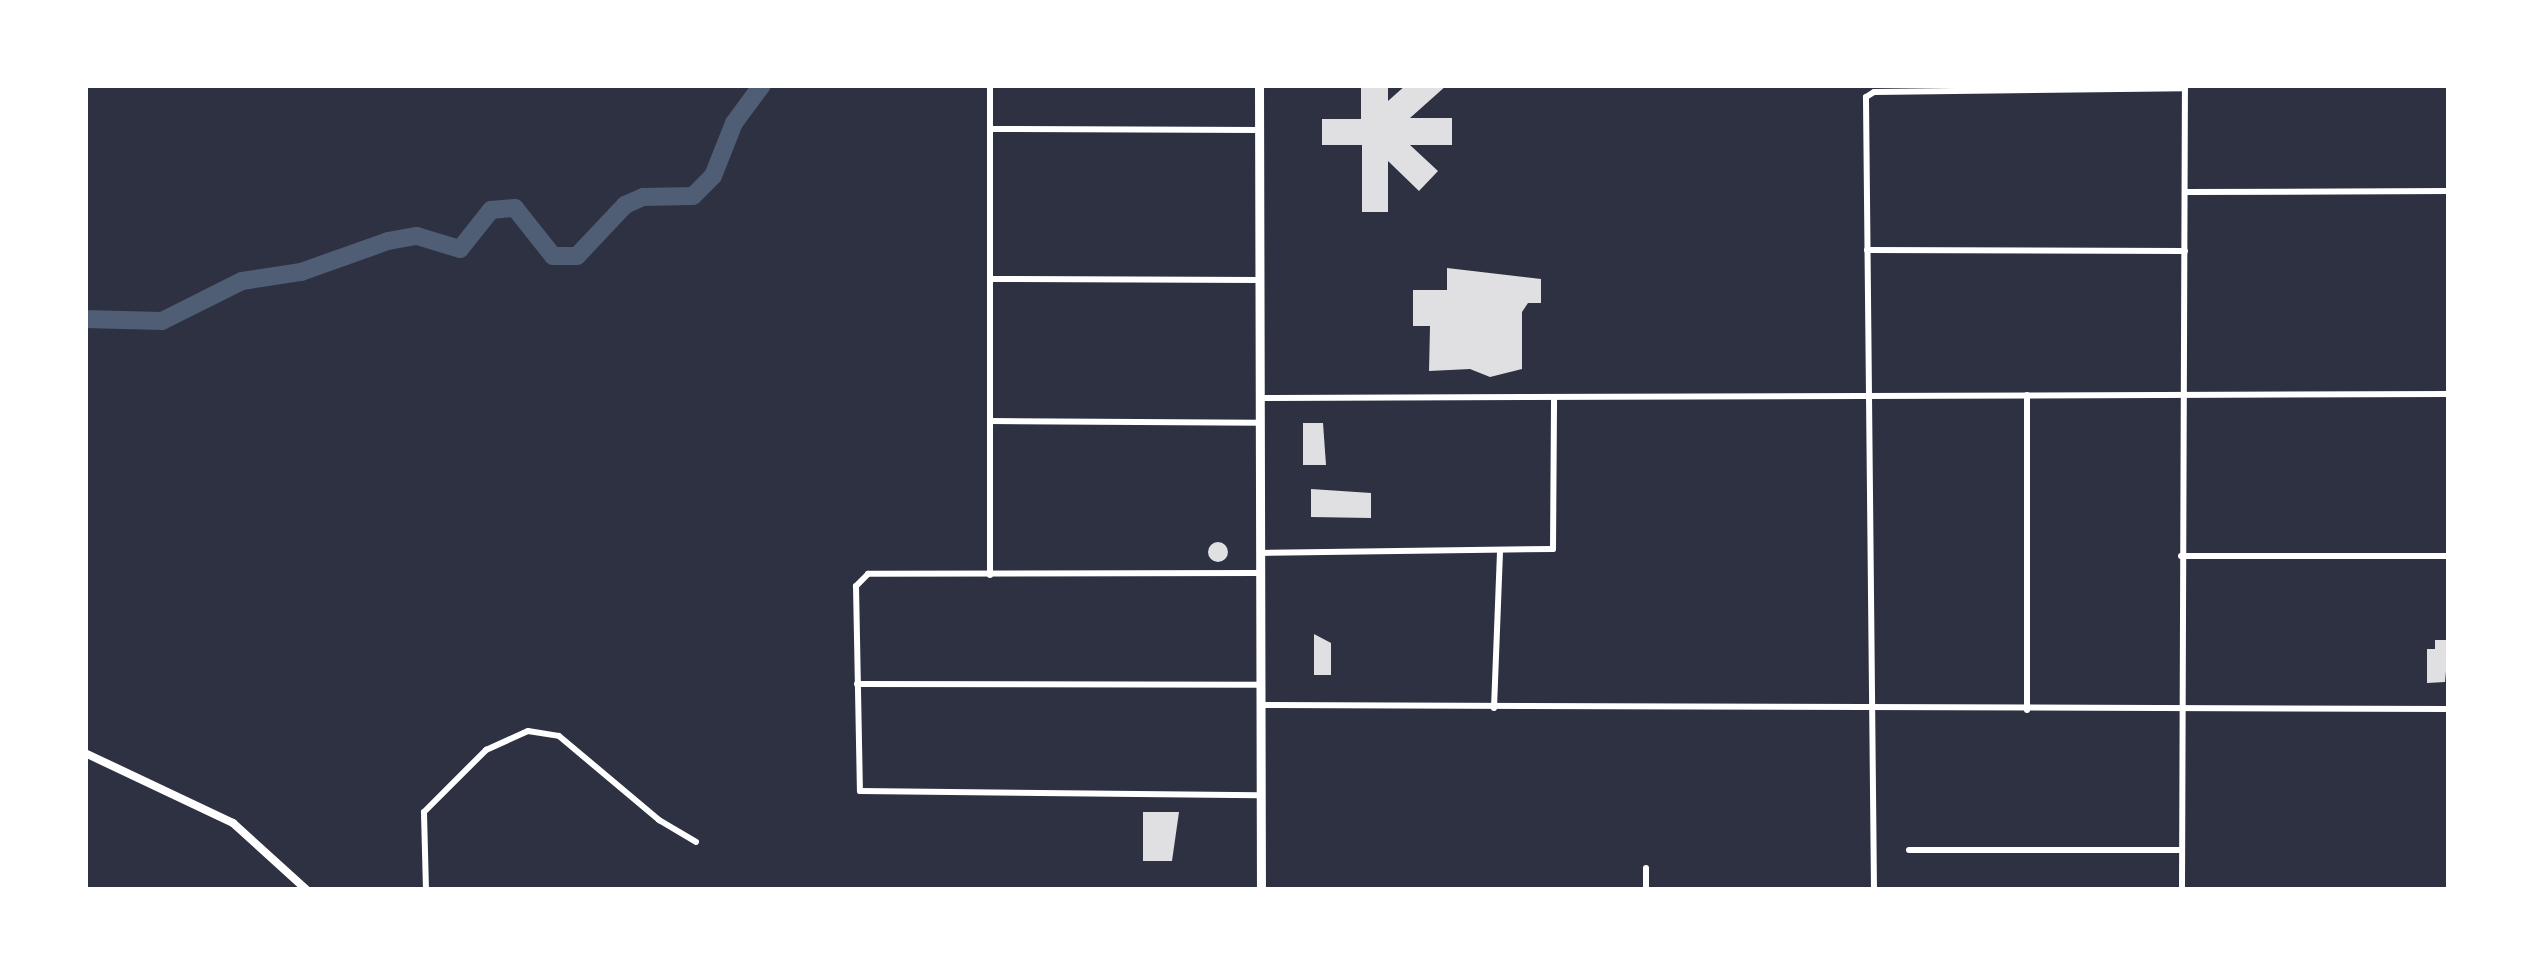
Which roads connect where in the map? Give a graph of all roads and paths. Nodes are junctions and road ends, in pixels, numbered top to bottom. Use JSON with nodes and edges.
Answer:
{"nodes":[{"id":1,"x":990,"y":85,"type":"edge"},
{"id":2,"x":1259,"y":85,"type":"edge"},
{"id":3,"x":2186,"y":86,"type":"edge"},
{"id":4,"x":2030,"y":87,"type":"edge"},
{"id":5,"x":990,"y":130,"type":"junction"},
{"id":6,"x":1259,"y":130,"type":"junction"},
{"id":7,"x":2449,"y":191,"type":"edge"},
{"id":8,"x":2185,"y":192,"type":"junction"},
{"id":9,"x":1866,"y":250,"type":"junction"},
{"id":10,"x":2185,"y":251,"type":"junction"},
{"id":11,"x":991,"y":279,"type":"junction"},
{"id":12,"x":1260,"y":280,"type":"junction"},
{"id":13,"x":2449,"y":394,"type":"edge"},
{"id":14,"x":1868,"y":395,"type":"junction"},
{"id":15,"x":2027,"y":395,"type":"junction"},
{"id":16,"x":2183,"y":395,"type":"junction"},
{"id":17,"x":1554,"y":397,"type":"junction"},
{"id":18,"x":1260,"y":398,"type":"junction"},
{"id":19,"x":990,"y":422,"type":"junction"},
{"id":20,"x":1260,"y":423,"type":"junction"},
{"id":21,"x":1500,"y":551,"type":"junction"},
{"id":22,"x":1259,"y":553,"type":"junction"},
{"id":23,"x":2181,"y":556,"type":"junction"},
{"id":24,"x":2449,"y":556,"type":"edge"},
{"id":25,"x":1259,"y":573,"type":"junction"},
{"id":26,"x":990,"y":575,"type":"junction"},
{"id":27,"x":857,"y":684,"type":"junction"},
{"id":28,"x":1259,"y":685,"type":"junction"},
{"id":29,"x":1259,"y":705,"type":"junction"},
{"id":30,"x":1494,"y":708,"type":"junction"},
{"id":31,"x":2449,"y":709,"type":"edge"},
{"id":32,"x":1870,"y":710,"type":"junction"},
{"id":33,"x":2026,"y":710,"type":"junction"},
{"id":34,"x":2182,"y":710,"type":"junction"},
{"id":35,"x":85,"y":753,"type":"edge"},
{"id":36,"x":1260,"y":795,"type":"junction"},
{"id":37,"x":696,"y":842,"type":"dead end"},
{"id":38,"x":1909,"y":850,"type":"dead end"},
{"id":39,"x":2182,"y":850,"type":"junction"},
{"id":40,"x":1646,"y":868,"type":"dead end"},
{"id":41,"x":307,"y":890,"type":"edge"},
{"id":42,"x":426,"y":890,"type":"edge"},
{"id":43,"x":1261,"y":890,"type":"edge"},
{"id":44,"x":1646,"y":890,"type":"edge"},
{"id":45,"x":1874,"y":890,"type":"edge"},
{"id":46,"x":2182,"y":890,"type":"edge"}],
"edges":[{"from":1,"to":5,"type":"street"},
{"from":2,"to":6,"type":"main road"},
{"from":3,"to":4,"type":"street"},
{"from":3,"to":8,"type":"street"},
{"from":4,"to":9,"type":"street"},
{"from":5,"to":6,"type":"street"},
{"from":5,"to":11,"type":"street"},
{"from":6,"to":12,"type":"main road"},
{"from":7,"to":8,"type":"street"},
{"from":8,"to":10,"type":"street"},
{"from":9,"to":10,"type":"street"},
{"from":9,"to":14,"type":"street"},
{"from":10,"to":16,"type":"street"},
{"from":11,"to":12,"type":"street"},
{"from":11,"to":19,"type":"street"},
{"from":12,"to":18,"type":"main road"},
{"from":13,"to":16,"type":"street"},
{"from":14,"to":15,"type":"street"},
{"from":14,"to":17,"type":"street"},
{"from":14,"to":32,"type":"street"},
{"from":15,"to":16,"type":"street"},
{"from":15,"to":33,"type":"street"},
{"from":16,"to":23,"type":"street"},
{"from":17,"to":18,"type":"street"},
{"from":17,"to":21,"type":"street"},
{"from":18,"to":20,"type":"main road"},
{"from":19,"to":20,"type":"street"},
{"from":19,"to":26,"type":"street"},
{"from":20,"to":22,"type":"main road"},
{"from":21,"to":22,"type":"street"},
{"from":21,"to":30,"type":"street"},
{"from":22,"to":25,"type":"main road"},
{"from":23,"to":24,"type":"street"},
{"from":23,"to":34,"type":"street"},
{"from":25,"to":26,"type":"street"},
{"from":25,"to":28,"type":"main road"},
{"from":26,"to":27,"type":"street"},
{"from":27,"to":28,"type":"street"},
{"from":27,"to":36,"type":"street"},
{"from":28,"to":29,"type":"main road"},
{"from":29,"to":30,"type":"street"},
{"from":29,"to":36,"type":"main road"},
{"from":30,"to":32,"type":"street"},
{"from":31,"to":34,"type":"street"},
{"from":32,"to":33,"type":"street"},
{"from":32,"to":45,"type":"street"},
{"from":33,"to":34,"type":"street"},
{"from":34,"to":39,"type":"street"},
{"from":35,"to":41,"type":"street"},
{"from":36,"to":43,"type":"main road"},
{"from":37,"to":42,"type":"street"},
{"from":38,"to":39,"type":"street"},
{"from":39,"to":46,"type":"street"},
{"from":40,"to":44,"type":"street"}]}
